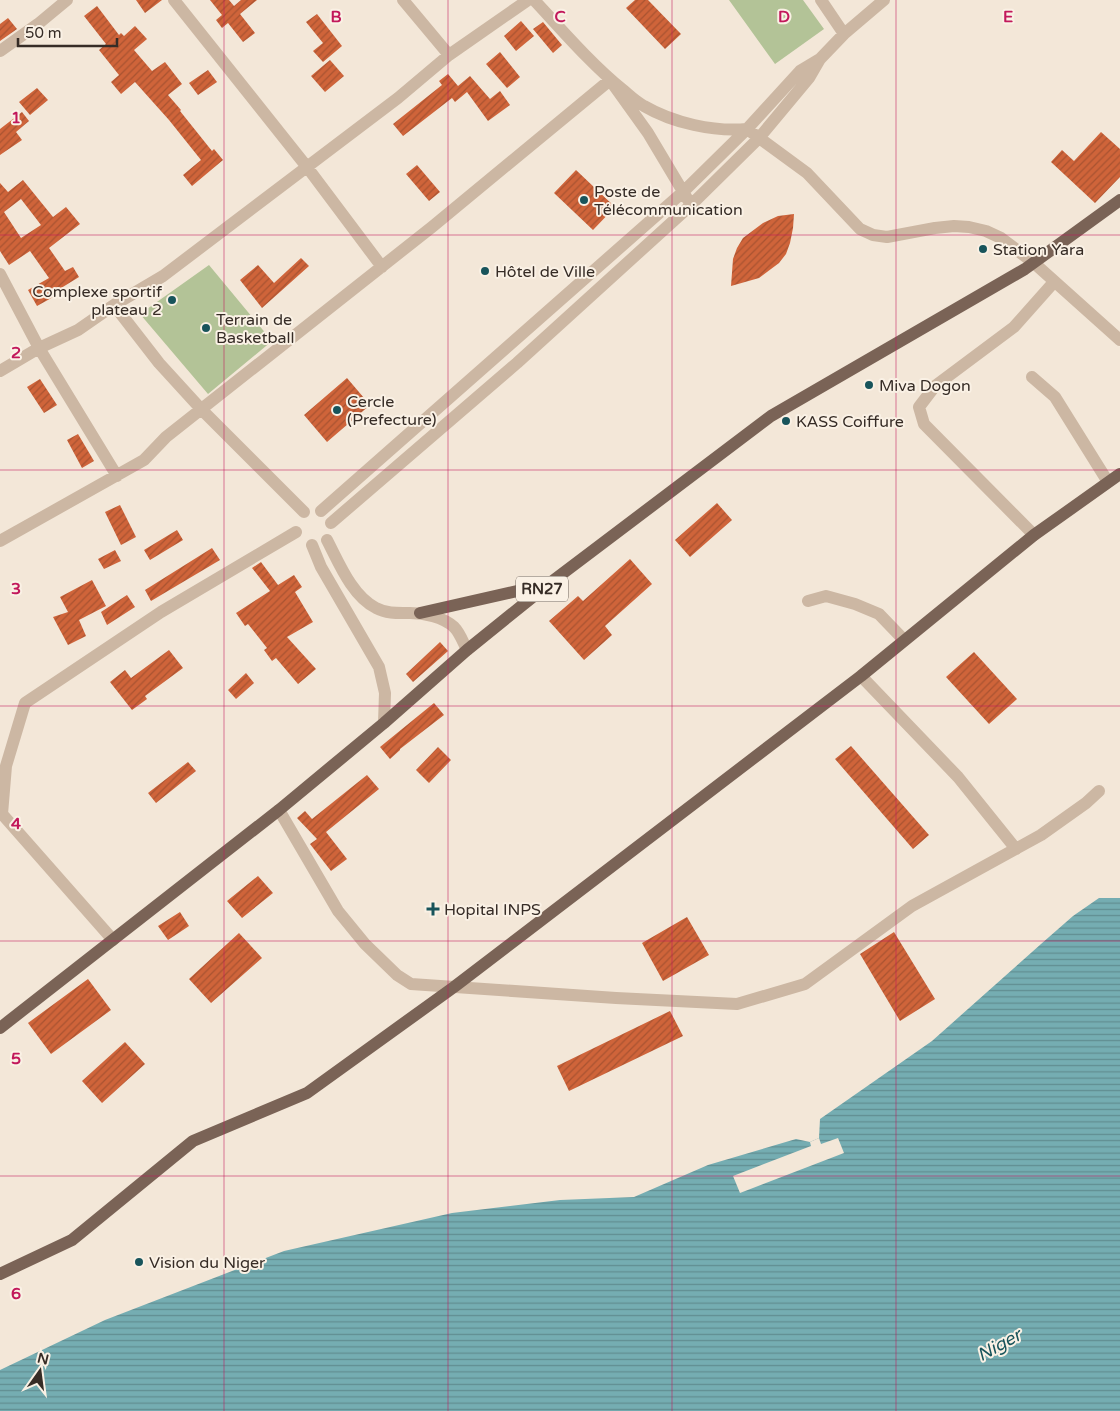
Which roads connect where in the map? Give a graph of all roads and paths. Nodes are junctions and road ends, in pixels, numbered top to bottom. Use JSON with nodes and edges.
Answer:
{"nodes":[{"id":1,"x":67,"y":0,"type":"edge"},
{"id":2,"x":174,"y":0,"type":"edge"},
{"id":3,"x":402,"y":0,"type":"edge"},
{"id":4,"x":528,"y":0,"type":"edge"},
{"id":5,"x":534,"y":0,"type":"edge"},
{"id":6,"x":821,"y":0,"type":"edge"},
{"id":7,"x":884,"y":0,"type":"edge"},
{"id":8,"x":844,"y":34,"type":"junction"},
{"id":9,"x":0,"y":51,"type":"edge"},
{"id":10,"x":449,"y":55,"type":"junction"},
{"id":11,"x":820,"y":59,"type":"junction"},
{"id":12,"x":610,"y":80,"type":"junction"},
{"id":13,"x":747,"y":129,"type":"junction"},
{"id":14,"x":759,"y":138,"type":"junction"},
{"id":15,"x":307,"y":167,"type":"junction"},
{"id":16,"x":682,"y":192,"type":"junction"},
{"id":17,"x":1120,"y":200,"type":"edge"},
{"id":18,"x":691,"y":205,"type":"junction"},
{"id":19,"x":627,"y":241,"type":"junction"},
{"id":20,"x":638,"y":254,"type":"junction"},
{"id":21,"x":1034,"y":264,"type":"junction"},
{"id":22,"x":382,"y":267,"type":"junction"},
{"id":23,"x":0,"y":274,"type":"edge"},
{"id":24,"x":1054,"y":282,"type":"junction"},
{"id":25,"x":114,"y":305,"type":"junction"},
{"id":26,"x":1120,"y":340,"type":"edge"},
{"id":27,"x":39,"y":348,"type":"junction"},
{"id":28,"x":504,"y":350,"type":"junction"},
{"id":29,"x":517,"y":363,"type":"junction"},
{"id":30,"x":0,"y":371,"type":"edge"},
{"id":31,"x":1032,"y":377,"type":"dead end"},
{"id":32,"x":201,"y":409,"type":"junction"},
{"id":33,"x":412,"y":432,"type":"junction"},
{"id":34,"x":424,"y":444,"type":"junction"},
{"id":35,"x":1120,"y":474,"type":"edge"},
{"id":36,"x":117,"y":476,"type":"junction"},
{"id":37,"x":1108,"y":482,"type":"junction"},
{"id":38,"x":321,"y":511,"type":"junction"},
{"id":39,"x":304,"y":512,"type":"junction"},
{"id":40,"x":331,"y":524,"type":"junction"},
{"id":41,"x":296,"y":532,"type":"junction"},
{"id":42,"x":1034,"y":535,"type":"junction"},
{"id":43,"x":327,"y":540,"type":"junction"},
{"id":44,"x":0,"y":541,"type":"edge"},
{"id":45,"x":312,"y":545,"type":"junction"},
{"id":46,"x":550,"y":583,"type":"junction"},
{"id":47,"x":808,"y":601,"type":"dead end"},
{"id":48,"x":420,"y":613,"type":"junction"},
{"id":49,"x":904,"y":640,"type":"junction"},
{"id":50,"x":467,"y":650,"type":"junction"},
{"id":51,"x":861,"y":676,"type":"junction"},
{"id":52,"x":384,"y":723,"type":"junction"},
{"id":53,"x":1098,"y":791,"type":"dead end"},
{"id":54,"x":279,"y":810,"type":"junction"},
{"id":55,"x":1016,"y":849,"type":"junction"},
{"id":56,"x":113,"y":940,"type":"junction"},
{"id":57,"x":454,"y":987,"type":"junction"},
{"id":58,"x":0,"y":1028,"type":"edge"},
{"id":59,"x":0,"y":1274,"type":"edge"}],
"edges":[{"from":1,"to":9,"type":"street"},
{"from":2,"to":15,"type":"street"},
{"from":3,"to":10,"type":"street"},
{"from":4,"to":10,"type":"street"},
{"from":5,"to":12,"type":"street"},
{"from":6,"to":8,"type":"street"},
{"from":7,"to":8,"type":"street"},
{"from":8,"to":11,"type":"street"},
{"from":10,"to":15,"type":"street"},
{"from":11,"to":13,"type":"street"},
{"from":11,"to":14,"type":"street"},
{"from":12,"to":13,"type":"street"},
{"from":12,"to":16,"type":"street"},
{"from":12,"to":22,"type":"street"},
{"from":13,"to":14,"type":"street"},
{"from":13,"to":16,"type":"street"},
{"from":14,"to":18,"type":"street"},
{"from":14,"to":21,"type":"street"},
{"from":15,"to":22,"type":"street"},
{"from":15,"to":25,"type":"street"},
{"from":16,"to":18,"type":"street"},
{"from":16,"to":19,"type":"street"},
{"from":17,"to":21,"type":"main road","number":"RN27"},
{"from":18,"to":20,"type":"street"},
{"from":19,"to":20,"type":"street"},
{"from":19,"to":28,"type":"street"},
{"from":20,"to":29,"type":"street"},
{"from":21,"to":24,"type":"street"},
{"from":21,"to":46,"type":"main road","number":"RN27"},
{"from":22,"to":32,"type":"street"},
{"from":23,"to":27,"type":"street"},
{"from":24,"to":26,"type":"street"},
{"from":24,"to":42,"type":"street"},
{"from":25,"to":27,"type":"street"},
{"from":25,"to":32,"type":"street"},
{"from":27,"to":30,"type":"street"},
{"from":27,"to":36,"type":"street"},
{"from":28,"to":29,"type":"street"},
{"from":28,"to":33,"type":"street"},
{"from":29,"to":34,"type":"street"},
{"from":31,"to":37,"type":"street"},
{"from":32,"to":36,"type":"street"},
{"from":32,"to":39,"type":"street"},
{"from":33,"to":34,"type":"street"},
{"from":33,"to":38,"type":"street"},
{"from":34,"to":40,"type":"street"},
{"from":35,"to":37,"type":"main road"},
{"from":36,"to":44,"type":"street"},
{"from":37,"to":42,"type":"main road"},
{"from":38,"to":39,"type":"street"},
{"from":38,"to":40,"type":"street"},
{"from":39,"to":41,"type":"street"},
{"from":40,"to":43,"type":"street"},
{"from":41,"to":45,"type":"street"},
{"from":41,"to":56,"type":"street"},
{"from":42,"to":49,"type":"main road"},
{"from":43,"to":45,"type":"street"},
{"from":43,"to":48,"type":"street"},
{"from":45,"to":52,"type":"street"},
{"from":46,"to":48,"type":"main road"},
{"from":46,"to":50,"type":"main road","number":"RN27"},
{"from":47,"to":49,"type":"street"},
{"from":48,"to":50,"type":"street"},
{"from":49,"to":51,"type":"main road"},
{"from":50,"to":52,"type":"main road","number":"RN27"},
{"from":51,"to":55,"type":"street"},
{"from":51,"to":57,"type":"main road"},
{"from":52,"to":54,"type":"main road","number":"RN27"},
{"from":53,"to":55,"type":"street"},
{"from":54,"to":56,"type":"main road","number":"RN27"},
{"from":54,"to":57,"type":"street"},
{"from":55,"to":57,"type":"street"},
{"from":56,"to":58,"type":"main road","number":"RN27"},
{"from":57,"to":59,"type":"main road"}]}
